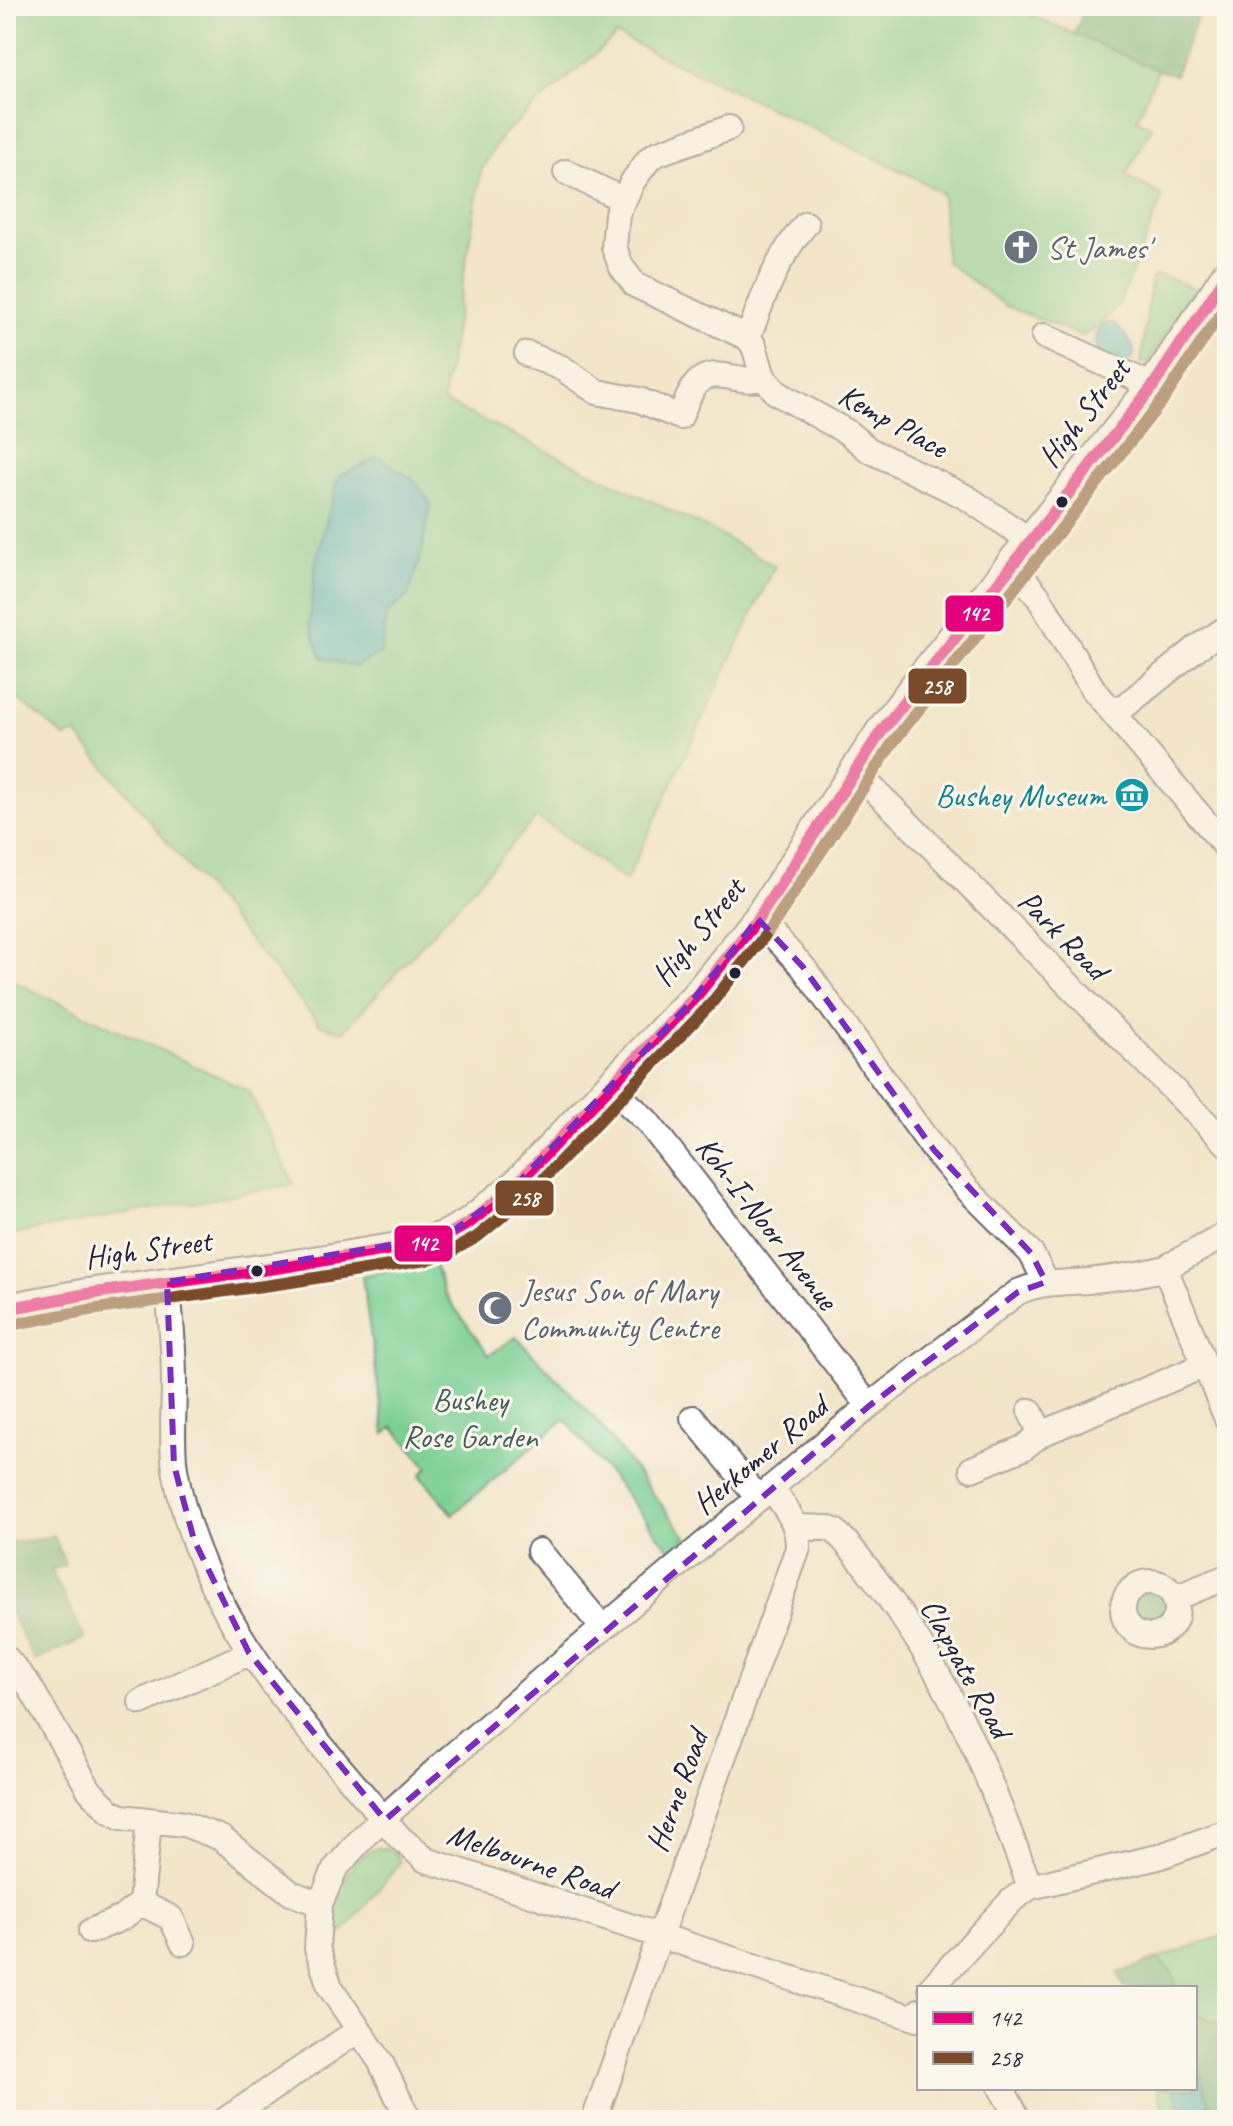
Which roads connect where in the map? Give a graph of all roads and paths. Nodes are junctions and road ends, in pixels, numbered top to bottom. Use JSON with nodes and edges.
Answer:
{"nodes":[{"id":1,"x":729,"y":128,"type":"dead end"},
{"id":2,"x":566,"y":172,"type":"dead end"},
{"id":3,"x":624,"y":200,"type":"junction"},
{"id":4,"x":806,"y":224,"type":"dead end"},
{"id":5,"x":1227,"y":275,"type":"edge"},
{"id":6,"x":1044,"y":336,"type":"dead end"},
{"id":7,"x":748,"y":338,"type":"junction"},
{"id":8,"x":527,"y":354,"type":"dead end"},
{"id":9,"x":763,"y":377,"type":"junction"},
{"id":10,"x":1153,"y":386,"type":"junction"},
{"id":11,"x":1031,"y":541,"type":"junction"},
{"id":12,"x":1012,"y":565,"type":"junction"},
{"id":13,"x":1227,"y":628,"type":"edge"},
{"id":14,"x":1115,"y":714,"type":"junction"},
{"id":15,"x":853,"y":773,"type":"junction"},
{"id":16,"x":1227,"y":848,"type":"edge"},
{"id":17,"x":758,"y":919,"type":"junction"},
{"id":18,"x":609,"y":1086,"type":"junction"},
{"id":19,"x":1227,"y":1144,"type":"edge"},
{"id":20,"x":1227,"y":1234,"type":"edge"},
{"id":21,"x":1165,"y":1268,"type":"junction"},
{"id":22,"x":167,"y":1282,"type":"junction"},
{"id":23,"x":1046,"y":1282,"type":"junction"},
{"id":24,"x":6,"y":1309,"type":"edge"},
{"id":25,"x":1205,"y":1365,"type":"junction"},
{"id":26,"x":869,"y":1406,"type":"junction"},
{"id":27,"x":1030,"y":1411,"type":"dead end"},
{"id":28,"x":693,"y":1418,"type":"dead end"},
{"id":29,"x":1227,"y":1419,"type":"edge"},
{"id":30,"x":1041,"y":1434,"type":"junction"},
{"id":31,"x":972,"y":1469,"type":"dead end"},
{"id":32,"x":764,"y":1493,"type":"junction"},
{"id":33,"x":797,"y":1527,"type":"junction"},
{"id":34,"x":539,"y":1551,"type":"dead end"},
{"id":35,"x":1227,"y":1577,"type":"edge"},
{"id":36,"x":1175,"y":1598,"type":"dead end"},
{"id":37,"x":603,"y":1628,"type":"junction"},
{"id":38,"x":249,"y":1653,"type":"junction"},
{"id":39,"x":6,"y":1658,"type":"edge"},
{"id":40,"x":141,"y":1702,"type":"dead end"},
{"id":41,"x":385,"y":1820,"type":"junction"},
{"id":42,"x":149,"y":1821,"type":"junction"},
{"id":43,"x":1227,"y":1832,"type":"edge"},
{"id":44,"x":1030,"y":1887,"type":"junction"},
{"id":45,"x":141,"y":1903,"type":"junction"},
{"id":46,"x":320,"y":1904,"type":"junction"},
{"id":47,"x":91,"y":1931,"type":"dead end"},
{"id":48,"x":659,"y":1937,"type":"junction"},
{"id":49,"x":183,"y":1943,"type":"dead end"},
{"id":50,"x":933,"y":1986,"type":"edge"},
{"id":51,"x":917,"y":2017,"type":"edge"},
{"id":52,"x":359,"y":2030,"type":"junction"},
{"id":53,"x":1002,"y":2090,"type":"edge"},
{"id":54,"x":225,"y":2120,"type":"edge"},
{"id":55,"x":409,"y":2120,"type":"edge"},
{"id":56,"x":594,"y":2120,"type":"edge"},
{"id":57,"x":1019,"y":2120,"type":"edge"}],
"edges":[{"from":1,"to":3,"type":"street"},
{"from":2,"to":3,"type":"street"},
{"from":3,"to":7,"type":"street"},
{"from":4,"to":7,"type":"street"},
{"from":5,"to":10,"type":"main road","name":"High Street"},
{"from":6,"to":10,"type":"street"},
{"from":7,"to":9,"type":"street"},
{"from":8,"to":9,"type":"street"},
{"from":9,"to":11,"type":"street","name":"Kemp Place"},
{"from":10,"to":11,"type":"main road","name":"High Street"},
{"from":11,"to":12,"type":"main road","name":"High Street"},
{"from":12,"to":14,"type":"street"},
{"from":12,"to":15,"type":"main road","name":"High Street"},
{"from":13,"to":14,"type":"street"},
{"from":14,"to":16,"type":"street"},
{"from":15,"to":17,"type":"main road","name":"High Street"},
{"from":15,"to":19,"type":"street","name":"Park Road"},
{"from":17,"to":18,"type":"main road","name":"High Street"},
{"from":17,"to":23,"type":"street"},
{"from":18,"to":22,"type":"main road","name":"High Street"},
{"from":18,"to":26,"type":"street","name":"Koh-I-Noor Avenue"},
{"from":20,"to":21,"type":"street","name":"Herkomer Road"},
{"from":21,"to":23,"type":"street","name":"Herkomer Road"},
{"from":21,"to":25,"type":"street"},
{"from":22,"to":24,"type":"main road","name":"High Street"},
{"from":22,"to":38,"type":"street","name":"Melbourne Road"},
{"from":23,"to":26,"type":"street","name":"Herkomer Road"},
{"from":25,"to":29,"type":"street"},
{"from":25,"to":30,"type":"street"},
{"from":26,"to":32,"type":"street","name":"Herkomer Road"},
{"from":27,"to":30,"type":"street"},
{"from":28,"to":32,"type":"street"},
{"from":30,"to":31,"type":"street"},
{"from":32,"to":33,"type":"street"},
{"from":32,"to":37,"type":"street","name":"Herkomer Road"},
{"from":33,"to":44,"type":"street","name":"Clapgate Road"},
{"from":33,"to":48,"type":"street","name":"Herne Road"},
{"from":34,"to":37,"type":"street"},
{"from":35,"to":36,"type":"street"},
{"from":37,"to":41,"type":"street","name":"Herkomer Road"},
{"from":38,"to":40,"type":"street"},
{"from":38,"to":41,"type":"street","name":"Melbourne Road"},
{"from":39,"to":42,"type":"street"},
{"from":41,"to":46,"type":"street","name":"Herkomer Road"},
{"from":41,"to":48,"type":"street","name":"Melbourne Road"},
{"from":42,"to":45,"type":"street"},
{"from":42,"to":46,"type":"street"},
{"from":43,"to":44,"type":"street"},
{"from":44,"to":50,"type":"street"},
{"from":45,"to":47,"type":"street"},
{"from":45,"to":49,"type":"street"},
{"from":46,"to":52,"type":"street"},
{"from":48,"to":51,"type":"street","name":"Melbourne Road"},
{"from":48,"to":56,"type":"street","name":"Herne Road"},
{"from":52,"to":54,"type":"street"},
{"from":52,"to":55,"type":"street"},
{"from":53,"to":57,"type":"street"}]}
